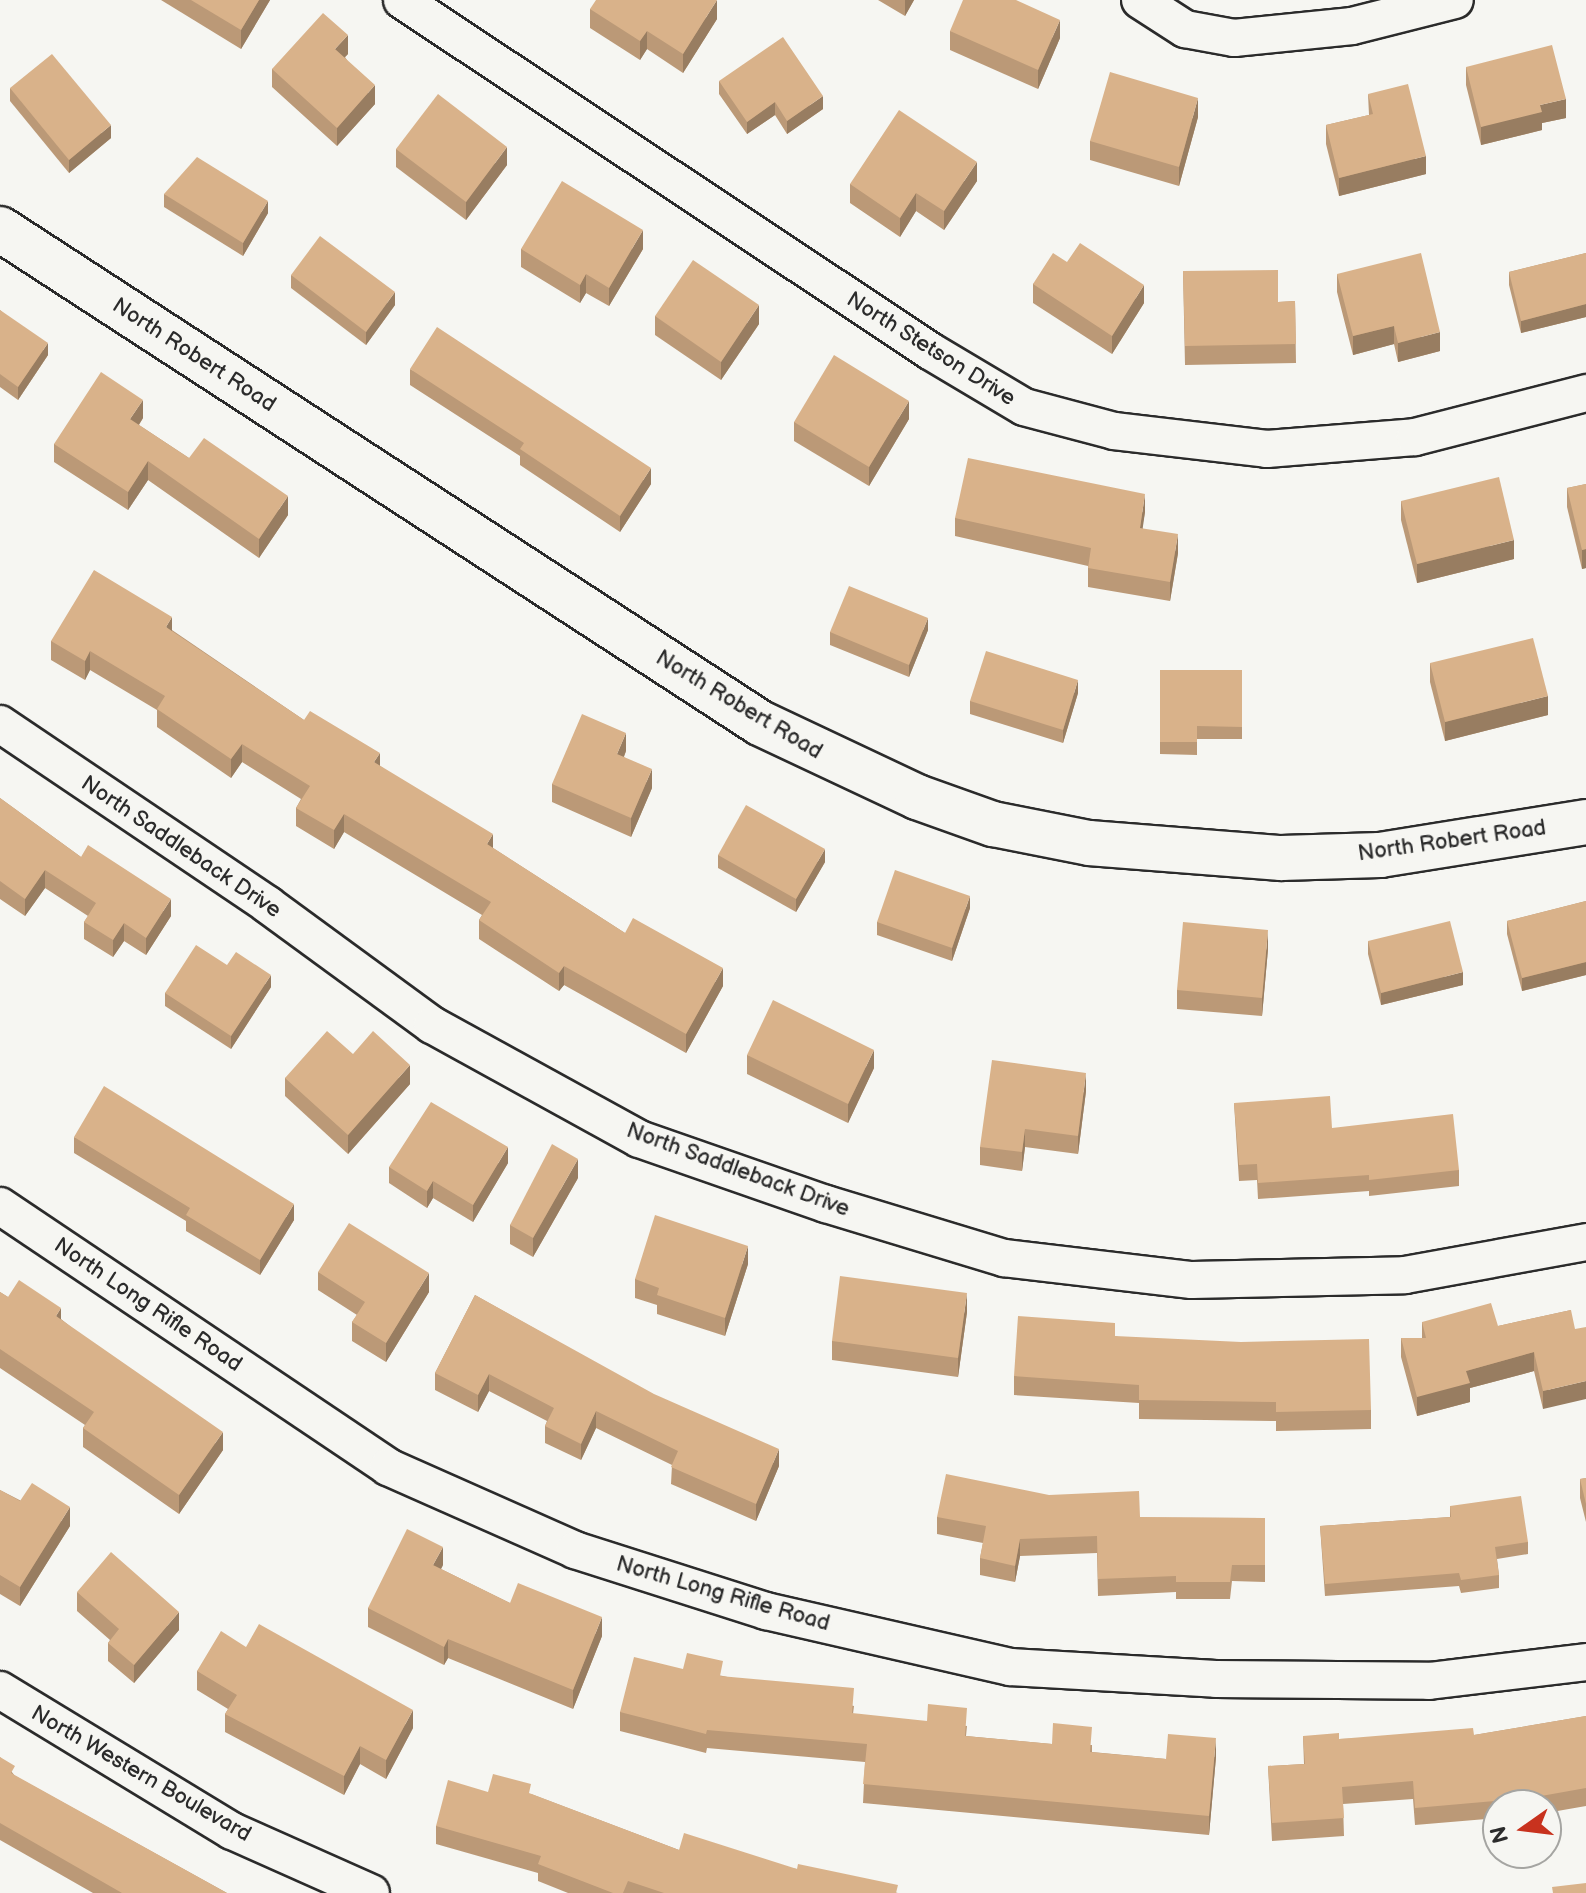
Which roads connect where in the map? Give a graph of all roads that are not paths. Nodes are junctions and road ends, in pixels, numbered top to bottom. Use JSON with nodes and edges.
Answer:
{"nodes":[{"id":1,"x":402,"y":0,"type":"edge"},
{"id":2,"x":1140,"y":0,"type":"edge"},
{"id":3,"x":1455,"y":0,"type":"edge"},
{"id":4,"x":0,"y":229,"type":"edge"},
{"id":5,"x":1586,"y":393,"type":"edge"},
{"id":6,"x":0,"y":724,"type":"edge"},
{"id":7,"x":1586,"y":822,"type":"edge"},
{"id":8,"x":0,"y":1206,"type":"edge"},
{"id":9,"x":1586,"y":1242,"type":"edge"},
{"id":10,"x":1586,"y":1662,"type":"edge"},
{"id":11,"x":0,"y":1690,"type":"edge"},
{"id":12,"x":371,"y":1893,"type":"edge"}],
"edges":[{"from":1,"to":5,"type":"street","name":"North Stetson Drive"},
{"from":2,"to":3,"type":"street"},
{"from":4,"to":7,"type":"main road","name":"North Robert Road"},
{"from":6,"to":9,"type":"street","name":"North Saddleback Drive"},
{"from":8,"to":10,"type":"street","name":"North Long Rifle Road"},
{"from":11,"to":12,"type":"street","name":"North Western Boulevard"}]}
